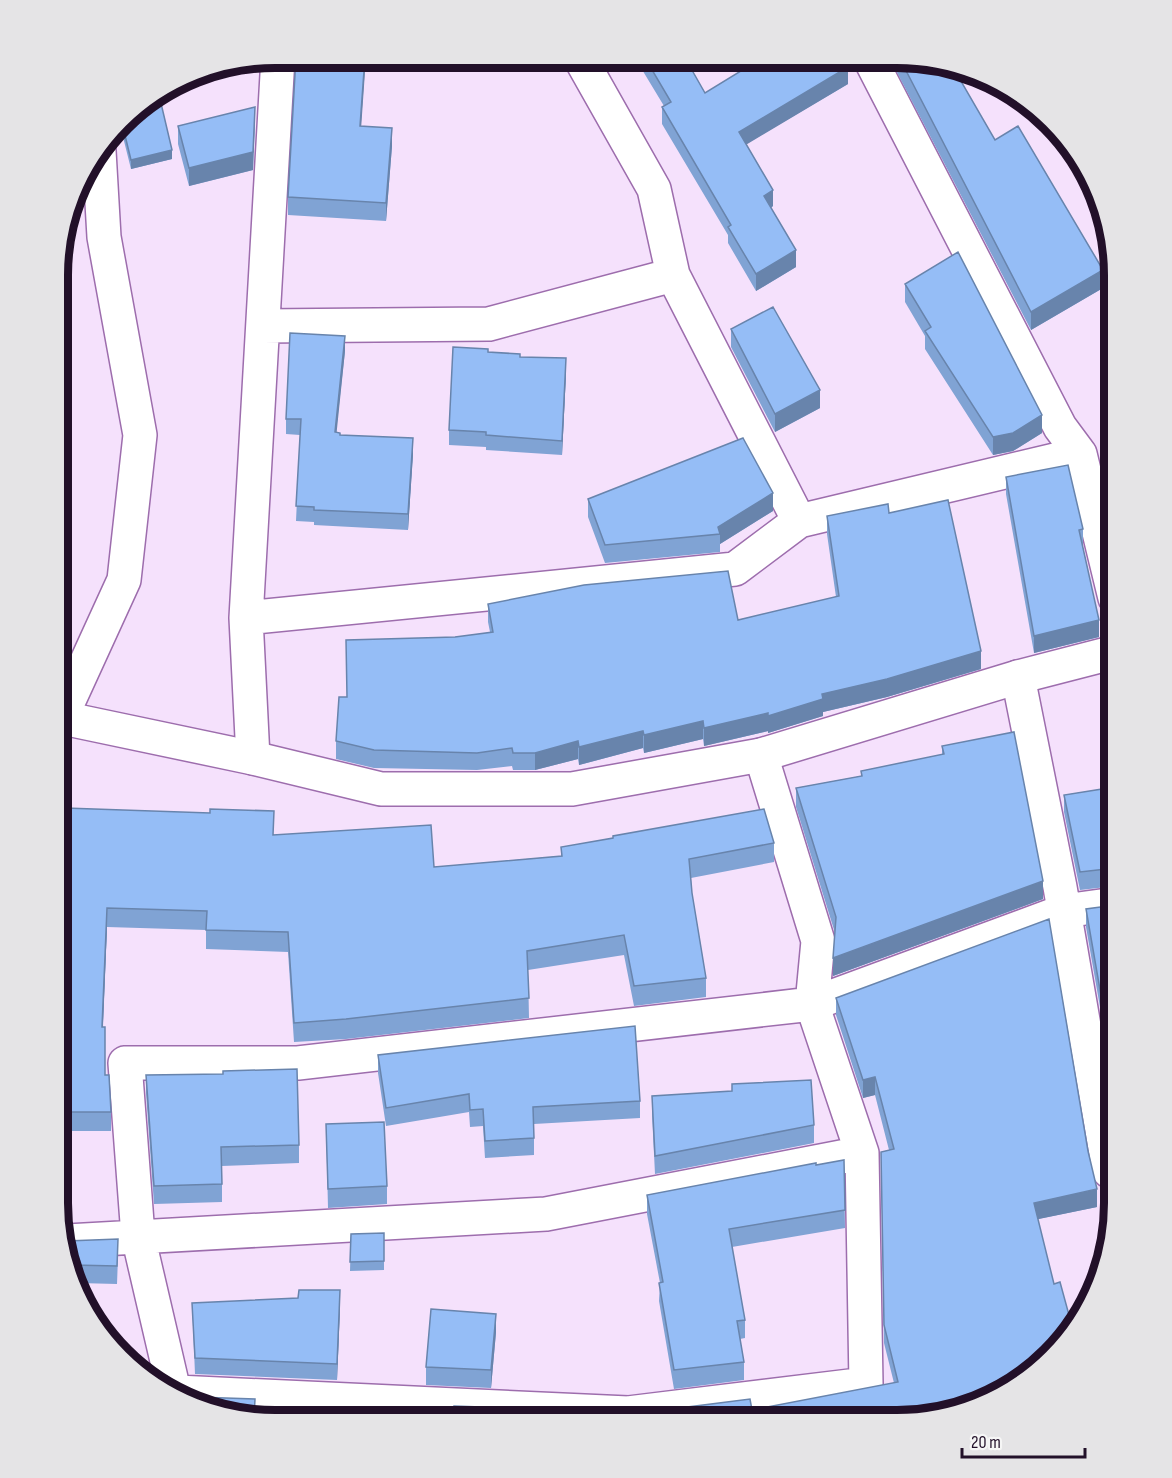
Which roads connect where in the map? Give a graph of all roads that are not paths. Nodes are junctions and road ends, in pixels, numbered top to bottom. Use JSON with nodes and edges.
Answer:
{"nodes":[{"id":1,"x":277,"y":68,"type":"edge"},
{"id":2,"x":586,"y":68,"type":"edge"},
{"id":3,"x":875,"y":68,"type":"edge"},
{"id":4,"x":100,"y":164,"type":"edge"},
{"id":5,"x":673,"y":275,"type":"junction"},
{"id":6,"x":263,"y":327,"type":"junction"},
{"id":7,"x":1080,"y":454,"type":"junction"},
{"id":8,"x":799,"y":521,"type":"junction"},
{"id":9,"x":1104,"y":553,"type":"edge"},
{"id":10,"x":246,"y":618,"type":"junction"},
{"id":11,"x":1104,"y":655,"type":"edge"},
{"id":12,"x":1018,"y":677,"type":"junction"},
{"id":13,"x":68,"y":700,"type":"edge"},
{"id":14,"x":68,"y":719,"type":"edge"},
{"id":15,"x":761,"y":755,"type":"junction"},
{"id":16,"x":253,"y":758,"type":"junction"},
{"id":17,"x":1104,"y":906,"type":"edge"},
{"id":18,"x":1064,"y":911,"type":"junction"},
{"id":19,"x":812,"y":1004,"type":"junction"},
{"id":20,"x":1104,"y":1083,"type":"edge"},
{"id":21,"x":862,"y":1153,"type":"junction"},
{"id":22,"x":138,"y":1236,"type":"junction"},
{"id":23,"x":71,"y":1241,"type":"edge"},
{"id":24,"x":174,"y":1384,"type":"edge"},
{"id":25,"x":192,"y":1393,"type":"edge"},
{"id":26,"x":563,"y":1410,"type":"edge"},
{"id":27,"x":653,"y":1410,"type":"edge"}],
"edges":[{"from":1,"to":6,"type":"street"},
{"from":2,"to":5,"type":"street"},
{"from":3,"to":7,"type":"street"},
{"from":4,"to":13,"type":"street"},
{"from":5,"to":6,"type":"street"},
{"from":5,"to":8,"type":"street"},
{"from":6,"to":10,"type":"street"},
{"from":7,"to":8,"type":"street"},
{"from":7,"to":9,"type":"street"},
{"from":8,"to":10,"type":"street"},
{"from":10,"to":16,"type":"street"},
{"from":11,"to":12,"type":"street"},
{"from":12,"to":15,"type":"street"},
{"from":12,"to":18,"type":"street"},
{"from":14,"to":16,"type":"street"},
{"from":15,"to":16,"type":"street"},
{"from":15,"to":19,"type":"street"},
{"from":17,"to":18,"type":"street"},
{"from":18,"to":19,"type":"street"},
{"from":18,"to":20,"type":"street"},
{"from":19,"to":21,"type":"street"},
{"from":19,"to":22,"type":"street"},
{"from":21,"to":22,"type":"street"},
{"from":21,"to":27,"type":"street"},
{"from":22,"to":23,"type":"street"},
{"from":22,"to":24,"type":"street"},
{"from":25,"to":26,"type":"street"}]}
